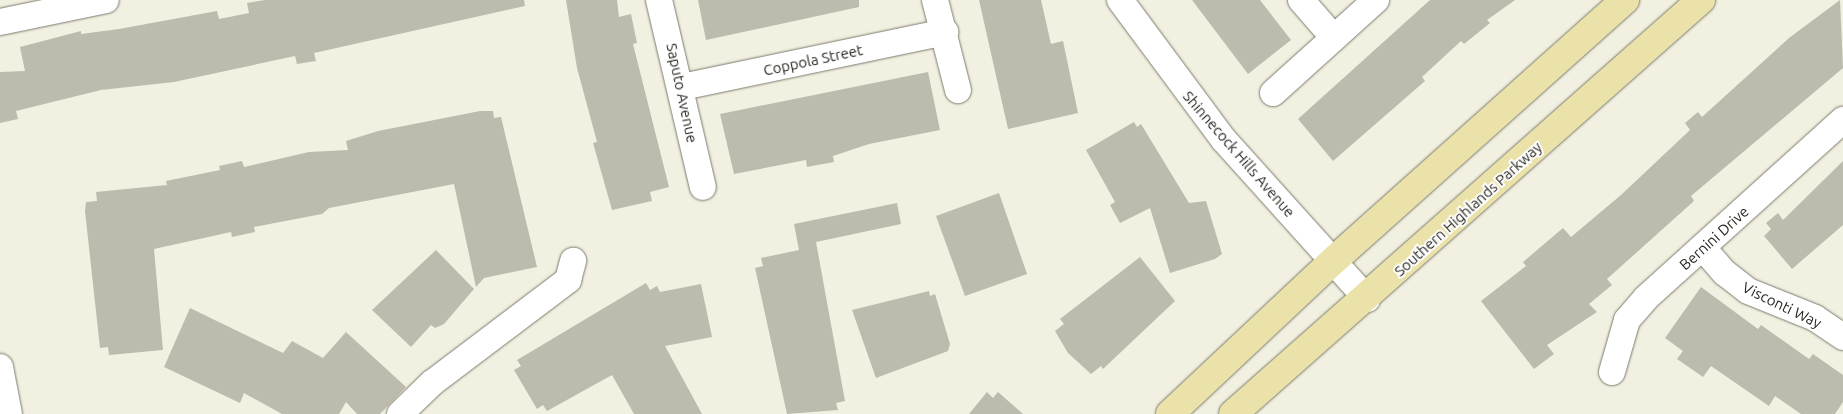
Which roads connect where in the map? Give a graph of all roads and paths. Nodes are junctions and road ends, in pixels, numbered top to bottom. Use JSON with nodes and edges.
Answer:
{"nodes":[{"id":1,"x":106,"y":0,"type":"edge"},
{"id":2,"x":659,"y":0,"type":"edge"},
{"id":3,"x":936,"y":0,"type":"edge"},
{"id":4,"x":1120,"y":0,"type":"edge"},
{"id":5,"x":1301,"y":0,"type":"edge"},
{"id":6,"x":1376,"y":0,"type":"edge"},
{"id":7,"x":1625,"y":0,"type":"edge"},
{"id":8,"x":1701,"y":0,"type":"edge"},
{"id":9,"x":0,"y":22,"type":"edge"},
{"id":10,"x":945,"y":32,"type":"junction"},
{"id":11,"x":1334,"y":38,"type":"junction"},
{"id":12,"x":682,"y":87,"type":"junction"},
{"id":13,"x":958,"y":90,"type":"dead end"},
{"id":14,"x":1273,"y":93,"type":"dead end"},
{"id":15,"x":1843,"y":120,"type":"edge"},
{"id":16,"x":703,"y":188,"type":"dead end"},
{"id":17,"x":1703,"y":248,"type":"junction"},
{"id":18,"x":1333,"y":260,"type":"junction"},
{"id":19,"x":573,"y":261,"type":"dead end"},
{"id":20,"x":1367,"y":300,"type":"junction"},
{"id":21,"x":1843,"y":337,"type":"edge"},
{"id":22,"x":0,"y":367,"type":"edge"},
{"id":23,"x":1612,"y":372,"type":"dead end"},
{"id":24,"x":9,"y":414,"type":"edge"},
{"id":25,"x":400,"y":414,"type":"edge"},
{"id":26,"x":1170,"y":414,"type":"edge"},
{"id":27,"x":1232,"y":414,"type":"edge"}],
"edges":[{"from":1,"to":9,"type":"street"},
{"from":2,"to":12,"type":"street","name":"Saputo Avenue"},
{"from":3,"to":10,"type":"street"},
{"from":4,"to":18,"type":"street","name":"Shinnecock Hills Avenue"},
{"from":5,"to":11,"type":"street"},
{"from":6,"to":11,"type":"street"},
{"from":7,"to":18,"type":"main road"},
{"from":8,"to":20,"type":"main road","name":"Southern Highlands Parkway"},
{"from":10,"to":12,"type":"street","name":"Coppola Street"},
{"from":10,"to":13,"type":"street"},
{"from":11,"to":14,"type":"street"},
{"from":12,"to":16,"type":"street","name":"Saputo Avenue"},
{"from":15,"to":17,"type":"street","name":"Bernini Drive"},
{"from":17,"to":21,"type":"street","name":"Visconti Way"},
{"from":17,"to":23,"type":"street","name":"Bernini Drive"},
{"from":18,"to":20,"type":"street","name":"Shinnecock Hills Avenue"},
{"from":18,"to":26,"type":"main road"},
{"from":19,"to":25,"type":"street"},
{"from":20,"to":27,"type":"main road","name":"Southern Highlands Parkway"},
{"from":22,"to":24,"type":"street"}]}
